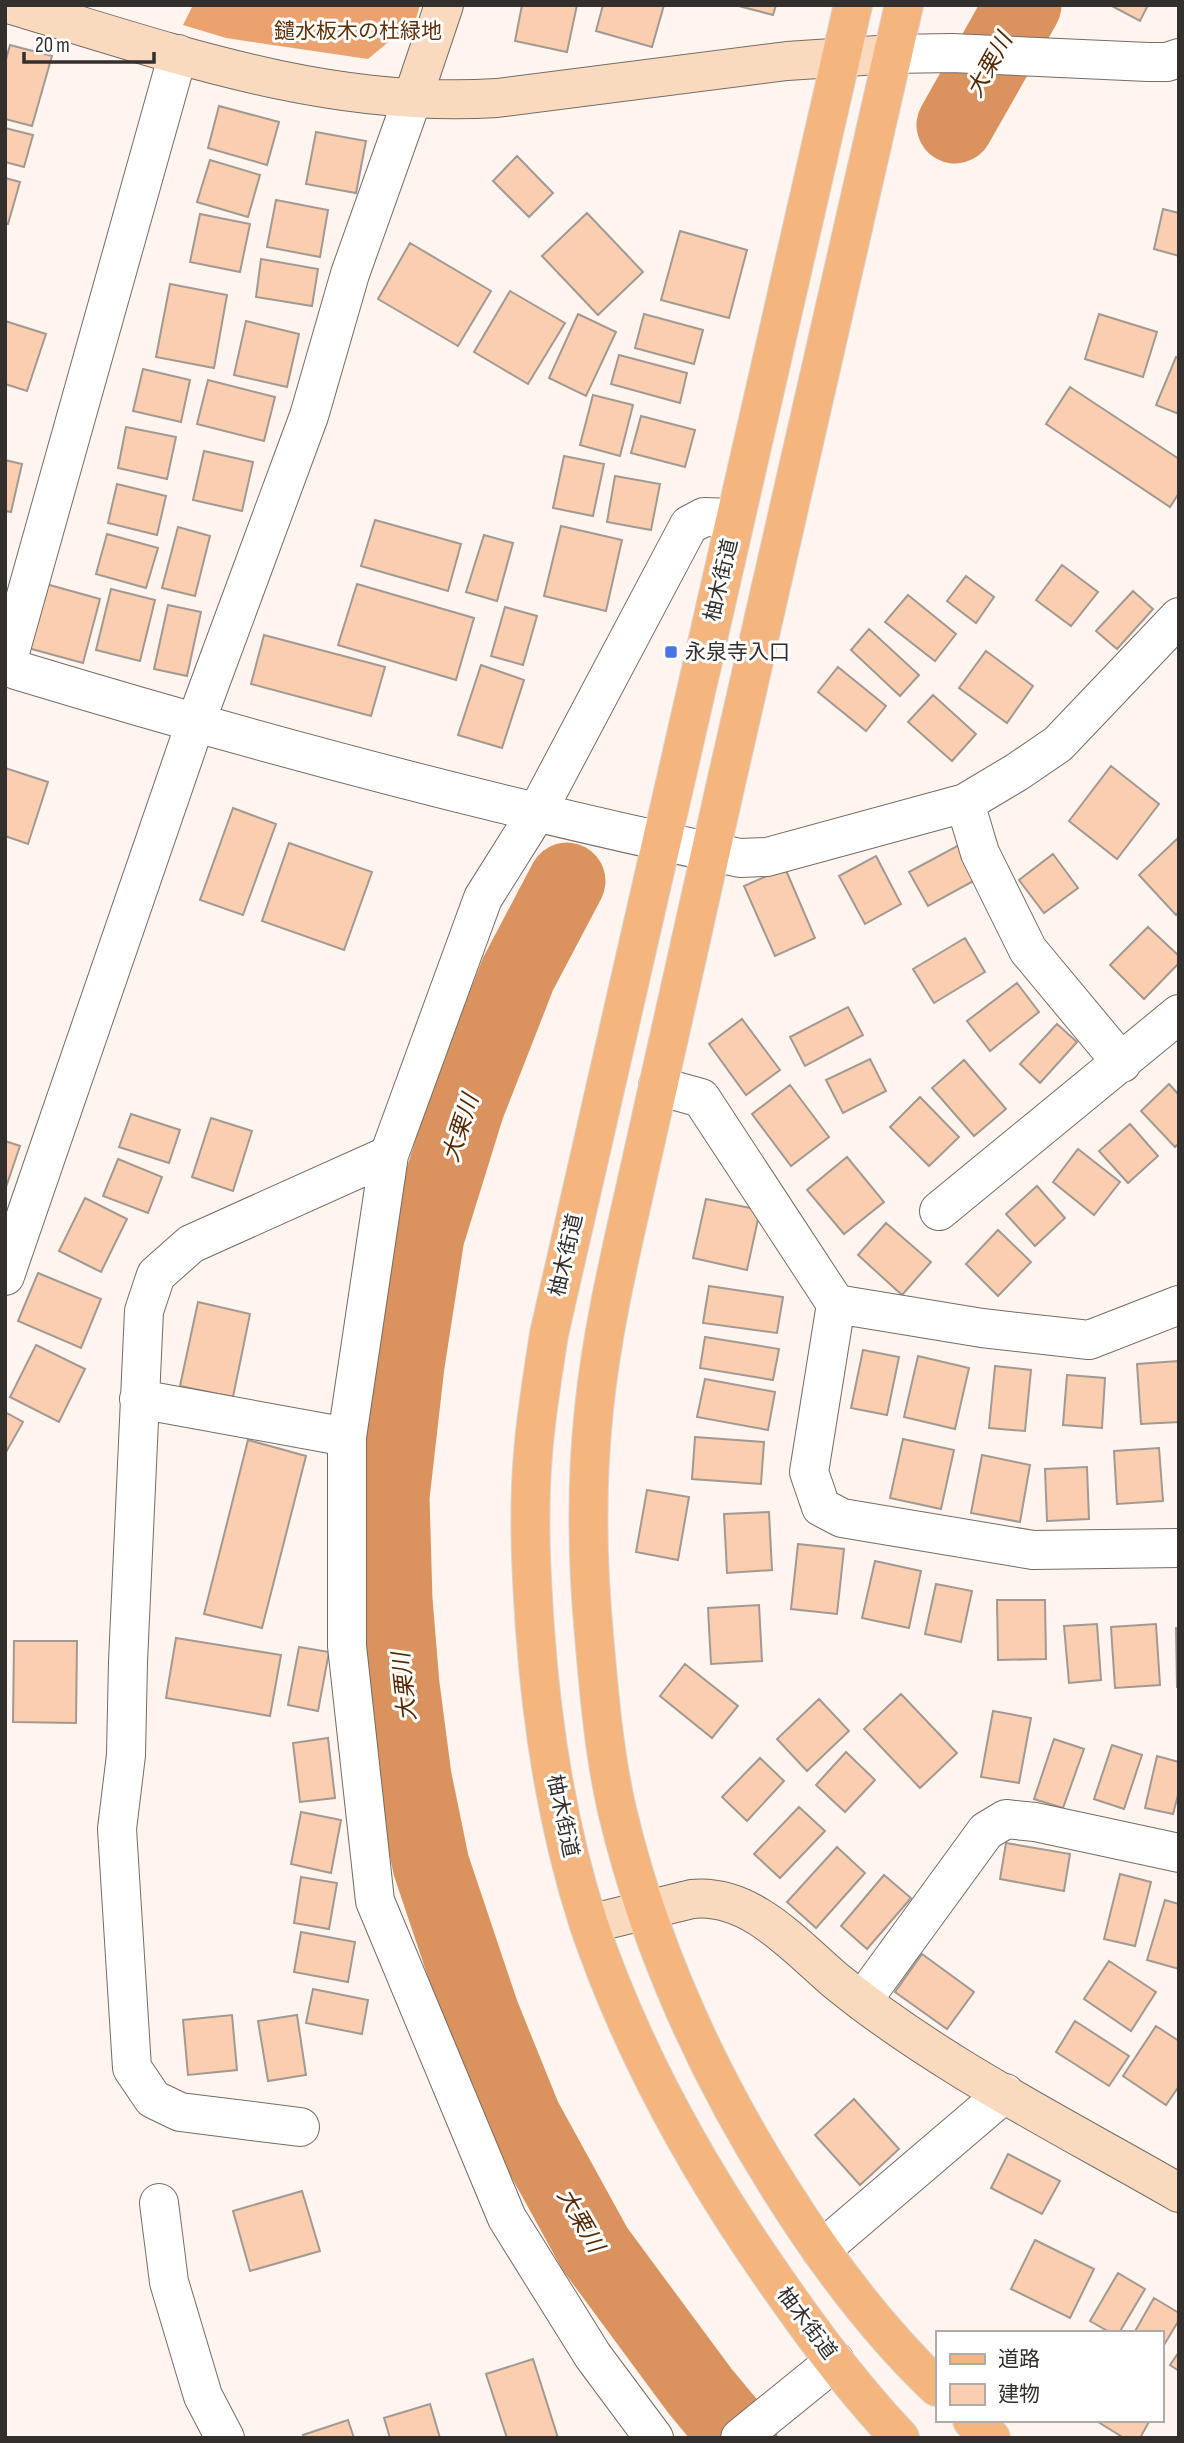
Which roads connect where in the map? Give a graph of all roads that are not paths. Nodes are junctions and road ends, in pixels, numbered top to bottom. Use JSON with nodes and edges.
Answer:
{"nodes":[{"id":1,"x":12,"y":5,"type":"edge"},
{"id":2,"x":444,"y":5,"type":"edge"},
{"id":3,"x":853,"y":5,"type":"edge"},
{"id":4,"x":904,"y":5,"type":"edge"},
{"id":5,"x":178,"y":54,"type":"junction"},
{"id":6,"x":893,"y":54,"type":"junction"},
{"id":7,"x":842,"y":57,"type":"junction"},
{"id":8,"x":1179,"y":58,"type":"edge"},
{"id":9,"x":413,"y":97,"type":"junction"},
{"id":10,"x":735,"y":518,"type":"junction"},
{"id":11,"x":1179,"y":617,"type":"edge"},
{"id":12,"x":195,"y":724,"type":"junction"},
{"id":13,"x":965,"y":803,"type":"junction"},
{"id":14,"x":542,"y":813,"type":"junction"},
{"id":15,"x":663,"y":841,"type":"junction"},
{"id":16,"x":710,"y":852,"type":"junction"},
{"id":17,"x":1179,"y":1014,"type":"edge"},
{"id":18,"x":1122,"y":1062,"type":"junction"},
{"id":19,"x":658,"y":1086,"type":"junction"},
{"id":20,"x":389,"y":1155,"type":"junction"},
{"id":21,"x":939,"y":1212,"type":"dead end"},
{"id":22,"x":5,"y":1276,"type":"edge"},
{"id":23,"x":836,"y":1304,"type":"junction"},
{"id":24,"x":1179,"y":1305,"type":"edge"},
{"id":25,"x":139,"y":1399,"type":"junction"},
{"id":26,"x":347,"y":1437,"type":"junction"},
{"id":27,"x":1179,"y":1548,"type":"edge"},
{"id":28,"x":1179,"y":1853,"type":"edge"},
{"id":29,"x":645,"y":1909,"type":"junction"},
{"id":30,"x":589,"y":1924,"type":"junction"},
{"id":31,"x":862,"y":2001,"type":"junction"},
{"id":32,"x":1005,"y":2093,"type":"junction"},
{"id":33,"x":300,"y":2127,"type":"dead end"},
{"id":34,"x":1179,"y":2193,"type":"edge"},
{"id":35,"x":159,"y":2203,"type":"dead end"},
{"id":36,"x":821,"y":2250,"type":"junction"},
{"id":37,"x":835,"y":2361,"type":"junction"},
{"id":38,"x":936,"y":2386,"type":"edge"},
{"id":39,"x":974,"y":2422,"type":"edge"},
{"id":40,"x":225,"y":2438,"type":"edge"},
{"id":41,"x":654,"y":2438,"type":"edge"},
{"id":42,"x":740,"y":2438,"type":"edge"},
{"id":43,"x":900,"y":2438,"type":"edge"},
{"id":44,"x":991,"y":2438,"type":"edge"}],
"edges":[{"from":1,"to":5,"type":"street"},
{"from":2,"to":9,"type":"street"},
{"from":3,"to":7,"type":"main road","name":"柚木街道"},
{"from":4,"to":6,"type":"main road"},
{"from":5,"to":9,"type":"street"},
{"from":5,"to":12,"type":"street"},
{"from":6,"to":7,"type":"street"},
{"from":6,"to":8,"type":"street"},
{"from":6,"to":16,"type":"main road"},
{"from":7,"to":9,"type":"street"},
{"from":7,"to":10,"type":"main road","name":"柚木街道"},
{"from":9,"to":12,"type":"street"},
{"from":10,"to":14,"type":"street"},
{"from":10,"to":15,"type":"main road","name":"柚木街道"},
{"from":11,"to":13,"type":"street"},
{"from":12,"to":14,"type":"street"},
{"from":12,"to":22,"type":"street"},
{"from":13,"to":16,"type":"street"},
{"from":13,"to":18,"type":"street"},
{"from":14,"to":15,"type":"street"},
{"from":14,"to":20,"type":"street"},
{"from":15,"to":16,"type":"street"},
{"from":15,"to":30,"type":"main road","name":"柚木街道"},
{"from":16,"to":19,"type":"main road"},
{"from":17,"to":18,"type":"street"},
{"from":18,"to":21,"type":"street"},
{"from":19,"to":23,"type":"street"},
{"from":19,"to":29,"type":"main road"},
{"from":20,"to":25,"type":"street"},
{"from":20,"to":26,"type":"street"},
{"from":23,"to":24,"type":"street"},
{"from":23,"to":27,"type":"street"},
{"from":25,"to":26,"type":"street"},
{"from":25,"to":33,"type":"street"},
{"from":26,"to":41,"type":"street"},
{"from":28,"to":31,"type":"street"},
{"from":29,"to":30,"type":"street"},
{"from":29,"to":31,"type":"street"},
{"from":29,"to":36,"type":"main road"},
{"from":30,"to":37,"type":"main road","name":"柚木街道"},
{"from":31,"to":32,"type":"street"},
{"from":32,"to":34,"type":"street"},
{"from":32,"to":36,"type":"street"},
{"from":35,"to":40,"type":"street"},
{"from":36,"to":38,"type":"main road"},
{"from":37,"to":42,"type":"street"},
{"from":37,"to":43,"type":"main road","name":"柚木街道"},
{"from":39,"to":44,"type":"main road"}]}
